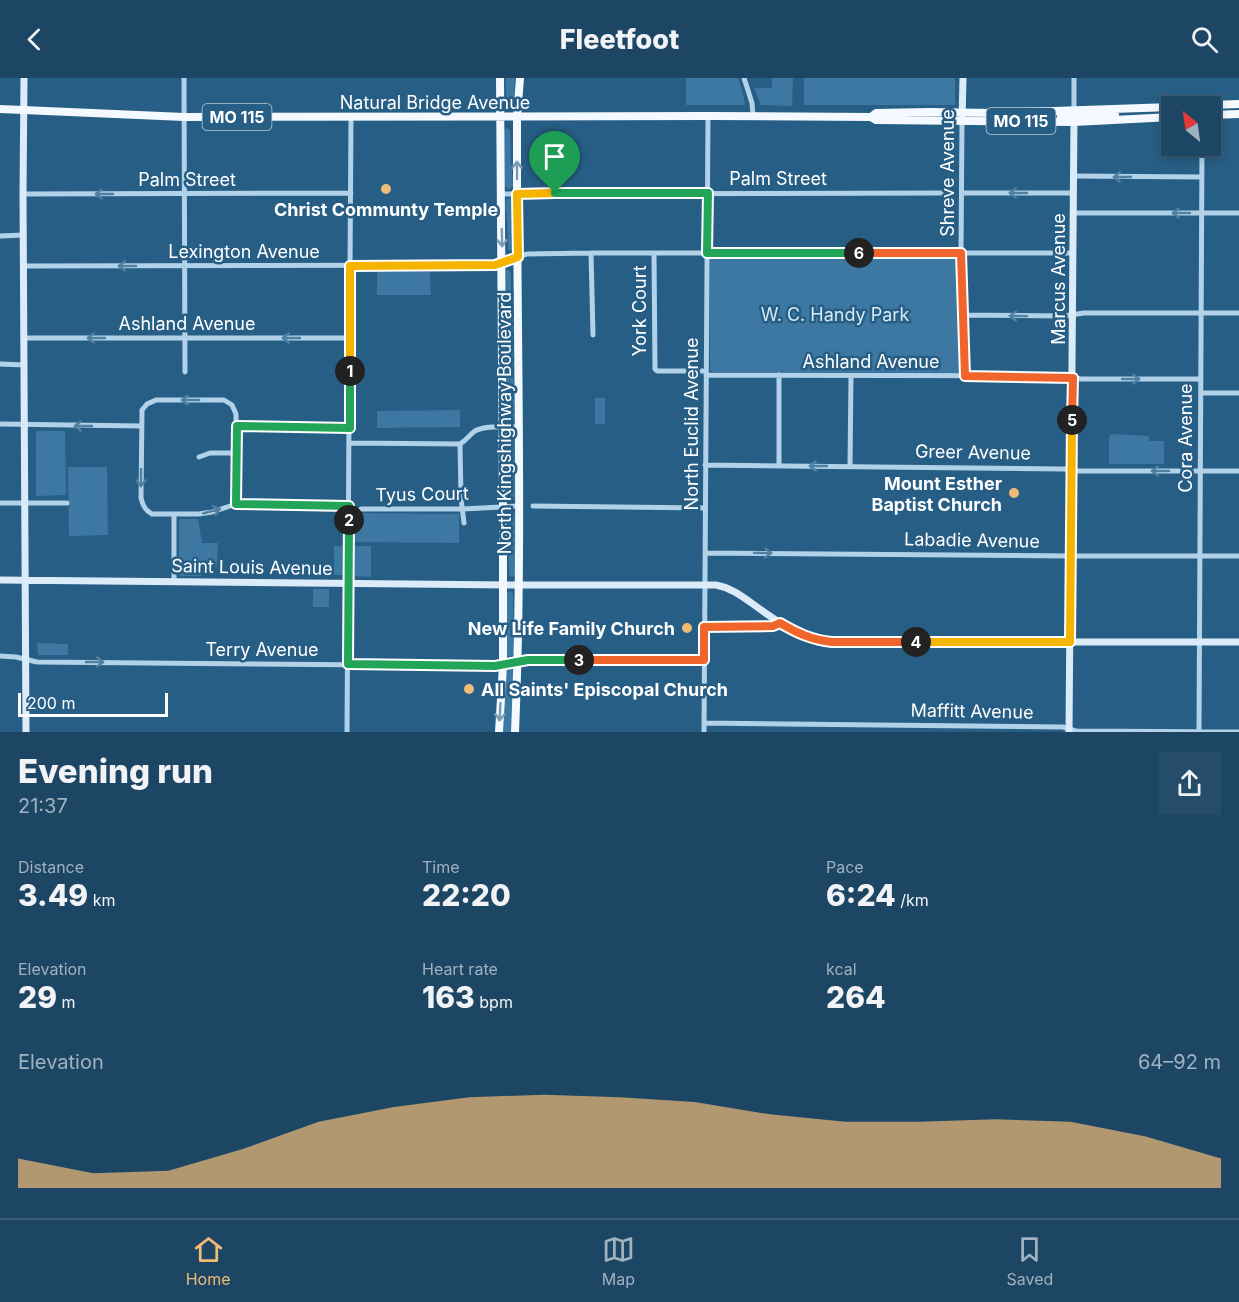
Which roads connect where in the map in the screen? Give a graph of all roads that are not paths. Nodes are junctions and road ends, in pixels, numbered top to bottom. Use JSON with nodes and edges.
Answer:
{"nodes":[{"id":1,"x":24,"y":78,"type":"edge"},
{"id":2,"x":184,"y":78,"type":"edge"},
{"id":3,"x":500,"y":78,"type":"edge"},
{"id":4,"x":520,"y":78,"type":"edge"},
{"id":5,"x":744,"y":78,"type":"edge"},
{"id":6,"x":963,"y":78,"type":"edge"},
{"id":7,"x":1074,"y":78,"type":"edge"},
{"id":8,"x":1239,"y":104,"type":"edge"},
{"id":9,"x":1221,"y":105,"type":"edge"},
{"id":10,"x":1161,"y":107,"type":"edge"},
{"id":11,"x":0,"y":109,"type":"edge"},
{"id":12,"x":24,"y":110,"type":"junction"},
{"id":13,"x":1239,"y":114,"type":"edge"},
{"id":14,"x":1221,"y":115,"type":"edge"},
{"id":15,"x":708,"y":116,"type":"junction"},
{"id":16,"x":753,"y":116,"type":"junction"},
{"id":17,"x":962,"y":116,"type":"junction"},
{"id":18,"x":1074,"y":116,"type":"junction"},
{"id":19,"x":184,"y":117,"type":"junction"},
{"id":20,"x":351,"y":117,"type":"junction"},
{"id":21,"x":501,"y":117,"type":"junction"},
{"id":22,"x":518,"y":117,"type":"junction"},
{"id":23,"x":871,"y":117,"type":"junction"},
{"id":24,"x":1161,"y":117,"type":"edge"},
{"id":25,"x":1202,"y":156,"type":"edge"},
{"id":26,"x":1074,"y":176,"type":"junction"},
{"id":27,"x":1202,"y":177,"type":"junction"},
{"id":28,"x":351,"y":193,"type":"junction"},
{"id":29,"x":708,"y":193,"type":"junction"},
{"id":30,"x":947,"y":193,"type":"dead end"},
{"id":31,"x":962,"y":193,"type":"junction"},
{"id":32,"x":1073,"y":193,"type":"junction"},
{"id":33,"x":23,"y":194,"type":"junction"},
{"id":34,"x":185,"y":194,"type":"junction"},
{"id":35,"x":502,"y":194,"type":"junction"},
{"id":36,"x":517,"y":194,"type":"junction"},
{"id":37,"x":1074,"y":213,"type":"junction"},
{"id":38,"x":1202,"y":213,"type":"junction"},
{"id":39,"x":1239,"y":213,"type":"edge"},
{"id":40,"x":24,"y":235,"type":"junction"},
{"id":41,"x":0,"y":236,"type":"edge"},
{"id":42,"x":591,"y":253,"type":"junction"},
{"id":43,"x":707,"y":253,"type":"junction"},
{"id":44,"x":961,"y":253,"type":"junction"},
{"id":45,"x":1073,"y":253,"type":"junction"},
{"id":46,"x":654,"y":254,"type":"junction"},
{"id":47,"x":518,"y":257,"type":"junction"},
{"id":48,"x":502,"y":263,"type":"junction"},
{"id":49,"x":24,"y":266,"type":"junction"},
{"id":50,"x":185,"y":266,"type":"junction"},
{"id":51,"x":350,"y":266,"type":"junction"},
{"id":52,"x":1201,"y":313,"type":"junction"},
{"id":53,"x":1239,"y":313,"type":"edge"},
{"id":54,"x":963,"y":315,"type":"junction"},
{"id":55,"x":1073,"y":315,"type":"junction"},
{"id":56,"x":593,"y":335,"type":"dead end"},
{"id":57,"x":24,"y":338,"type":"junction"},
{"id":58,"x":185,"y":338,"type":"junction"},
{"id":59,"x":350,"y":338,"type":"junction"},
{"id":60,"x":0,"y":364,"type":"edge"},
{"id":61,"x":24,"y":365,"type":"junction"},
{"id":62,"x":655,"y":369,"type":"joint"},
{"id":63,"x":185,"y":372,"type":"dead end"},
{"id":64,"x":706,"y":373,"type":"junction"},
{"id":65,"x":779,"y":375,"type":"junction"},
{"id":66,"x":851,"y":376,"type":"junction"},
{"id":67,"x":965,"y":376,"type":"junction"},
{"id":68,"x":1073,"y":378,"type":"junction"},
{"id":69,"x":1201,"y":379,"type":"junction"},
{"id":70,"x":1201,"y":393,"type":"junction"},
{"id":71,"x":1239,"y":393,"type":"edge"},
{"id":72,"x":0,"y":424,"type":"edge"},
{"id":73,"x":25,"y":425,"type":"junction"},
{"id":74,"x":141,"y":426,"type":"junction"},
{"id":75,"x":237,"y":426,"type":"junction"},
{"id":76,"x":502,"y":427,"type":"junction"},
{"id":77,"x":518,"y":427,"type":"junction"},
{"id":78,"x":350,"y":428,"type":"junction"},
{"id":79,"x":350,"y":443,"type":"junction"},
{"id":80,"x":460,"y":444,"type":"junction"},
{"id":81,"x":235,"y":453,"type":"junction"},
{"id":82,"x":199,"y":457,"type":"dead end"},
{"id":83,"x":705,"y":465,"type":"junction"},
{"id":84,"x":779,"y":465,"type":"junction"},
{"id":85,"x":850,"y":466,"type":"junction"},
{"id":86,"x":1071,"y":470,"type":"junction"},
{"id":87,"x":1200,"y":471,"type":"junction"},
{"id":88,"x":1239,"y":471,"type":"edge"},
{"id":89,"x":0,"y":503,"type":"edge"},
{"id":90,"x":25,"y":503,"type":"junction"},
{"id":91,"x":67,"y":503,"type":"dead end"},
{"id":92,"x":236,"y":504,"type":"junction"},
{"id":93,"x":349,"y":506,"type":"junction"},
{"id":94,"x":519,"y":506,"type":"junction"},
{"id":95,"x":533,"y":506,"type":"dead end"},
{"id":96,"x":503,"y":507,"type":"junction"},
{"id":97,"x":705,"y":508,"type":"junction"},
{"id":98,"x":361,"y":509,"type":"dead end"},
{"id":99,"x":463,"y":509,"type":"junction"},
{"id":100,"x":174,"y":514,"type":"junction"},
{"id":101,"x":464,"y":523,"type":"dead end"},
{"id":102,"x":705,"y":553,"type":"junction"},
{"id":103,"x":1070,"y":556,"type":"junction"},
{"id":104,"x":1200,"y":556,"type":"junction"},
{"id":105,"x":1239,"y":556,"type":"edge"},
{"id":106,"x":0,"y":580,"type":"edge"},
{"id":107,"x":25,"y":580,"type":"junction"},
{"id":108,"x":174,"y":582,"type":"junction"},
{"id":109,"x":349,"y":584,"type":"junction"},
{"id":110,"x":502,"y":584,"type":"junction"},
{"id":111,"x":705,"y":584,"type":"junction"},
{"id":112,"x":519,"y":585,"type":"junction"},
{"id":113,"x":780,"y":623,"type":"junction"},
{"id":114,"x":704,"y":627,"type":"junction"},
{"id":115,"x":1070,"y":642,"type":"junction"},
{"id":116,"x":1199,"y":642,"type":"junction"},
{"id":117,"x":1239,"y":642,"type":"edge"},
{"id":118,"x":0,"y":656,"type":"edge"},
{"id":119,"x":26,"y":659,"type":"junction"},
{"id":120,"x":704,"y":660,"type":"junction"},
{"id":121,"x":518,"y":662,"type":"junction"},
{"id":122,"x":348,"y":664,"type":"junction"},
{"id":123,"x":502,"y":665,"type":"junction"},
{"id":124,"x":704,"y":723,"type":"junction"},
{"id":125,"x":1069,"y":730,"type":"edge"},
{"id":126,"x":1199,"y":731,"type":"edge"},
{"id":127,"x":26,"y":732,"type":"edge"},
{"id":128,"x":347,"y":732,"type":"edge"},
{"id":129,"x":499,"y":732,"type":"edge"},
{"id":130,"x":515,"y":732,"type":"edge"},
{"id":131,"x":704,"y":732,"type":"edge"},
{"id":132,"x":1239,"y":732,"type":"edge"}],
"edges":[{"from":1,"to":12,"type":"street"},
{"from":2,"to":19,"type":"street"},
{"from":3,"to":21,"type":"main road","name":"North Kingshighway Boulevard"},
{"from":4,"to":22,"type":"main road","name":"North Kingshighway Boulevard"},
{"from":5,"to":16,"type":"street"},
{"from":6,"to":17,"type":"street","name":"Shreve Avenue"},
{"from":7,"to":18,"type":"street","name":"Marcus Avenue"},
{"from":8,"to":9,"type":"main road"},
{"from":10,"to":18,"type":"main road","name":"Natural Bridge Avenue"},
{"from":11,"to":12,"type":"main road","name":"Natural Bridge Avenue","number":"MO 115"},
{"from":12,"to":19,"type":"main road","name":"Natural Bridge Avenue","number":"MO 115"},
{"from":12,"to":33,"type":"street"},
{"from":13,"to":14,"type":"main road"},
{"from":15,"to":16,"type":"main road","name":"Natural Bridge Avenue","number":"MO 115"},
{"from":15,"to":22,"type":"main road","name":"Natural Bridge Avenue","number":"MO 115"},
{"from":15,"to":29,"type":"street","name":"North Euclid Avenue"},
{"from":16,"to":23,"type":"main road","name":"Natural Bridge Avenue","number":"MO 115"},
{"from":17,"to":18,"type":"main road","name":"Natural Bridge Avenue"},
{"from":17,"to":18,"type":"main road","name":"Natural Bridge Avenue","number":"MO 115"},
{"from":17,"to":23,"type":"main road","name":"Natural Bridge Avenue","number":"MO 115"},
{"from":17,"to":23,"type":"main road","name":"Natural Bridge Avenue"},
{"from":17,"to":31,"type":"street","name":"Shreve Avenue"},
{"from":18,"to":24,"type":"main road","name":"Natural Bridge Avenue","number":"MO 115"},
{"from":18,"to":26,"type":"street","name":"Marcus Avenue"},
{"from":19,"to":20,"type":"main road","name":"Natural Bridge Avenue","number":"MO 115"},
{"from":19,"to":34,"type":"street"},
{"from":20,"to":21,"type":"main road","name":"Natural Bridge Avenue","number":"MO 115"},
{"from":20,"to":28,"type":"street"},
{"from":21,"to":22,"type":"main road","name":"Natural Bridge Avenue","number":"MO 115"},
{"from":21,"to":35,"type":"main road","name":"North Kingshighway Boulevard"},
{"from":36,"to":22,"type":"main road","name":"North Kingshighway Boulevard","one_way":true},
{"from":25,"to":27,"type":"street","name":"Cora Avenue"},
{"from":27,"to":26,"type":"street","one_way":true},
{"from":26,"to":32,"type":"street","name":"Marcus Avenue"},
{"from":27,"to":38,"type":"street","name":"Cora Avenue"},
{"from":28,"to":34,"type":"street","name":"Palm Street"},
{"from":28,"to":51,"type":"street"},
{"from":29,"to":30,"type":"street","name":"Palm Street"},
{"from":29,"to":36,"type":"street","name":"Palm Street"},
{"from":29,"to":43,"type":"street","name":"North Euclid Avenue"},
{"from":32,"to":31,"type":"street","one_way":true},
{"from":31,"to":44,"type":"street","name":"Shreve Avenue"},
{"from":32,"to":37,"type":"street","name":"Marcus Avenue"},
{"from":34,"to":33,"type":"street","name":"Palm Street","one_way":true},
{"from":33,"to":40,"type":"street"},
{"from":34,"to":50,"type":"street"},
{"from":35,"to":36,"type":"street","name":"Palm Street"},
{"from":35,"to":48,"type":"main road","name":"North Kingshighway Boulevard","one_way":true},
{"from":36,"to":47,"type":"main road","name":"North Kingshighway Boulevard"},
{"from":38,"to":37,"type":"street","one_way":true},
{"from":37,"to":45,"type":"street","name":"Marcus Avenue"},
{"from":38,"to":39,"type":"street"},
{"from":38,"to":52,"type":"street","name":"Cora Avenue"},
{"from":40,"to":41,"type":"street"},
{"from":40,"to":49,"type":"street"},
{"from":42,"to":46,"type":"street","name":"Lexington Avenue"},
{"from":42,"to":47,"type":"street","name":"Lexington Avenue"},
{"from":42,"to":56,"type":"street"},
{"from":43,"to":44,"type":"street","name":"Lexington Avenue"},
{"from":43,"to":46,"type":"street","name":"Lexington Avenue"},
{"from":43,"to":64,"type":"street","name":"North Euclid Avenue"},
{"from":44,"to":45,"type":"street","name":"Lexington Avenue"},
{"from":44,"to":54,"type":"street","name":"Shreve Avenue"},
{"from":45,"to":55,"type":"street","name":"Marcus Avenue"},
{"from":46,"to":62,"type":"street","name":"York Court"},
{"from":47,"to":48,"type":"street","name":"Lexington Avenue"},
{"from":47,"to":77,"type":"main road","name":"North Kingshighway Boulevard"},
{"from":48,"to":51,"type":"street","name":"Lexington Avenue"},
{"from":48,"to":76,"type":"main road","name":"North Kingshighway Boulevard"},
{"from":50,"to":49,"type":"street","name":"Lexington Avenue","one_way":true},
{"from":49,"to":57,"type":"street"},
{"from":50,"to":51,"type":"street","name":"Lexington Avenue"},
{"from":50,"to":58,"type":"street"},
{"from":51,"to":59,"type":"street"},
{"from":52,"to":53,"type":"street"},
{"from":52,"to":55,"type":"street"},
{"from":52,"to":69,"type":"street","name":"Cora Avenue"},
{"from":55,"to":54,"type":"street","one_way":true},
{"from":54,"to":67,"type":"street","name":"Shreve Avenue"},
{"from":55,"to":68,"type":"street","name":"Marcus Avenue"},
{"from":58,"to":57,"type":"street","name":"Ashland Avenue","one_way":true},
{"from":57,"to":61,"type":"street"},
{"from":59,"to":58,"type":"street","name":"Ashland Avenue","one_way":true},
{"from":58,"to":63,"type":"street"},
{"from":59,"to":78,"type":"street"},
{"from":60,"to":61,"type":"street"},
{"from":61,"to":73,"type":"street"},
{"from":62,"to":64,"type":"street","name":"Ashland Avenue"},
{"from":64,"to":65,"type":"street","name":"Ashland Avenue"},
{"from":64,"to":83,"type":"street","name":"North Euclid Avenue"},
{"from":65,"to":66,"type":"street","name":"Ashland Avenue"},
{"from":65,"to":84,"type":"street"},
{"from":66,"to":67,"type":"street","name":"Ashland Avenue"},
{"from":66,"to":85,"type":"street"},
{"from":67,"to":68,"type":"street","name":"Ashland Avenue"},
{"from":68,"to":69,"type":"street","name":"Ashland Avenue","one_way":true},
{"from":68,"to":86,"type":"street","name":"Marcus Avenue"},
{"from":69,"to":70,"type":"street","name":"Cora Avenue"},
{"from":70,"to":71,"type":"street"},
{"from":70,"to":87,"type":"street","name":"Cora Avenue"},
{"from":72,"to":73,"type":"street"},
{"from":74,"to":73,"type":"street","one_way":true},
{"from":73,"to":90,"type":"street"},
{"from":75,"to":74,"type":"street","one_way":true},
{"from":74,"to":100,"type":"street","one_way":true},
{"from":75,"to":78,"type":"street"},
{"from":75,"to":81,"type":"street"},
{"from":76,"to":77,"type":"street"},
{"from":76,"to":80,"type":"street"},
{"from":76,"to":96,"type":"main road","name":"North Kingshighway Boulevard"},
{"from":77,"to":94,"type":"main road","name":"North Kingshighway Boulevard"},
{"from":78,"to":79,"type":"street"},
{"from":79,"to":80,"type":"street"},
{"from":79,"to":93,"type":"street"},
{"from":80,"to":99,"type":"street"},
{"from":81,"to":82,"type":"street"},
{"from":81,"to":92,"type":"street"},
{"from":83,"to":84,"type":"street","name":"Greer Avenue"},
{"from":83,"to":97,"type":"street","name":"North Euclid Avenue"},
{"from":85,"to":84,"type":"street","name":"Greer Avenue","one_way":true},
{"from":85,"to":86,"type":"street","name":"Greer Avenue"},
{"from":87,"to":86,"type":"street","name":"Greer Avenue","one_way":true},
{"from":86,"to":103,"type":"street","name":"Marcus Avenue"},
{"from":87,"to":88,"type":"street","name":"Greer Avenue"},
{"from":87,"to":104,"type":"street","name":"Cora Avenue"},
{"from":89,"to":90,"type":"street"},
{"from":90,"to":91,"type":"street"},
{"from":90,"to":107,"type":"street"},
{"from":92,"to":93,"type":"street"},
{"from":100,"to":92,"type":"street","one_way":true},
{"from":93,"to":109,"type":"street"},
{"from":94,"to":96,"type":"street","name":"Tyus Court"},
{"from":94,"to":112,"type":"main road","name":"North Kingshighway Boulevard"},
{"from":95,"to":97,"type":"street"},
{"from":96,"to":99,"type":"street","name":"Tyus Court"},
{"from":96,"to":110,"type":"main road","name":"North Kingshighway Boulevard"},
{"from":97,"to":102,"type":"street","name":"North Euclid Avenue"},
{"from":98,"to":99,"type":"street","name":"Tyus Court"},
{"from":99,"to":101,"type":"street"},
{"from":100,"to":108,"type":"street"},
{"from":102,"to":103,"type":"street","name":"Labadie Avenue","one_way":true},
{"from":102,"to":111,"type":"street","name":"North Euclid Avenue"},
{"from":103,"to":104,"type":"street","name":"Labadie Avenue"},
{"from":103,"to":115,"type":"street","name":"Marcus Avenue"},
{"from":104,"to":105,"type":"street","name":"Labadie Avenue"},
{"from":104,"to":116,"type":"street","name":"Cora Avenue"},
{"from":106,"to":107,"type":"street","name":"Saint Louis Avenue"},
{"from":107,"to":108,"type":"street","name":"Saint Louis Avenue"},
{"from":107,"to":119,"type":"street"},
{"from":108,"to":109,"type":"street","name":"Saint Louis Avenue"},
{"from":109,"to":110,"type":"street","name":"Saint Louis Avenue"},
{"from":109,"to":122,"type":"street"},
{"from":110,"to":112,"type":"street","name":"Saint Louis Avenue"},
{"from":110,"to":123,"type":"main road","name":"North Kingshighway Boulevard"},
{"from":111,"to":112,"type":"street","name":"Saint Louis Avenue"},
{"from":111,"to":113,"type":"street","name":"Saint Louis Avenue"},
{"from":111,"to":114,"type":"street","name":"North Euclid Avenue"},
{"from":112,"to":121,"type":"main road","name":"North Kingshighway Boulevard"},
{"from":113,"to":114,"type":"street"},
{"from":113,"to":115,"type":"street","name":"Saint Louis Avenue"},
{"from":114,"to":120,"type":"street","name":"North Euclid Avenue"},
{"from":115,"to":116,"type":"street","name":"Saint Louis Avenue"},
{"from":115,"to":125,"type":"street","name":"Marcus Avenue"},
{"from":116,"to":117,"type":"street","name":"Saint Louis Avenue"},
{"from":116,"to":126,"type":"street","name":"Cora Avenue"},
{"from":118,"to":119,"type":"street","name":"Terry Avenue"},
{"from":119,"to":122,"type":"street","name":"Terry Avenue","one_way":true},
{"from":119,"to":127,"type":"street"},
{"from":120,"to":121,"type":"street","name":"Terry Avenue"},
{"from":120,"to":124,"type":"street","name":"North Euclid Avenue"},
{"from":121,"to":123,"type":"street","name":"Terry Avenue"},
{"from":121,"to":130,"type":"main road","name":"North Kingshighway Boulevard"},
{"from":122,"to":123,"type":"street","name":"Terry Avenue"},
{"from":122,"to":128,"type":"street"},
{"from":123,"to":129,"type":"main road","name":"North Kingshighway Boulevard","one_way":true},
{"from":124,"to":125,"type":"street","name":"Maffitt Avenue"},
{"from":124,"to":131,"type":"street","name":"North Euclid Avenue"},
{"from":125,"to":126,"type":"street","name":"Maffitt Avenue"},
{"from":126,"to":132,"type":"street","name":"Maffitt Avenue"}]}
